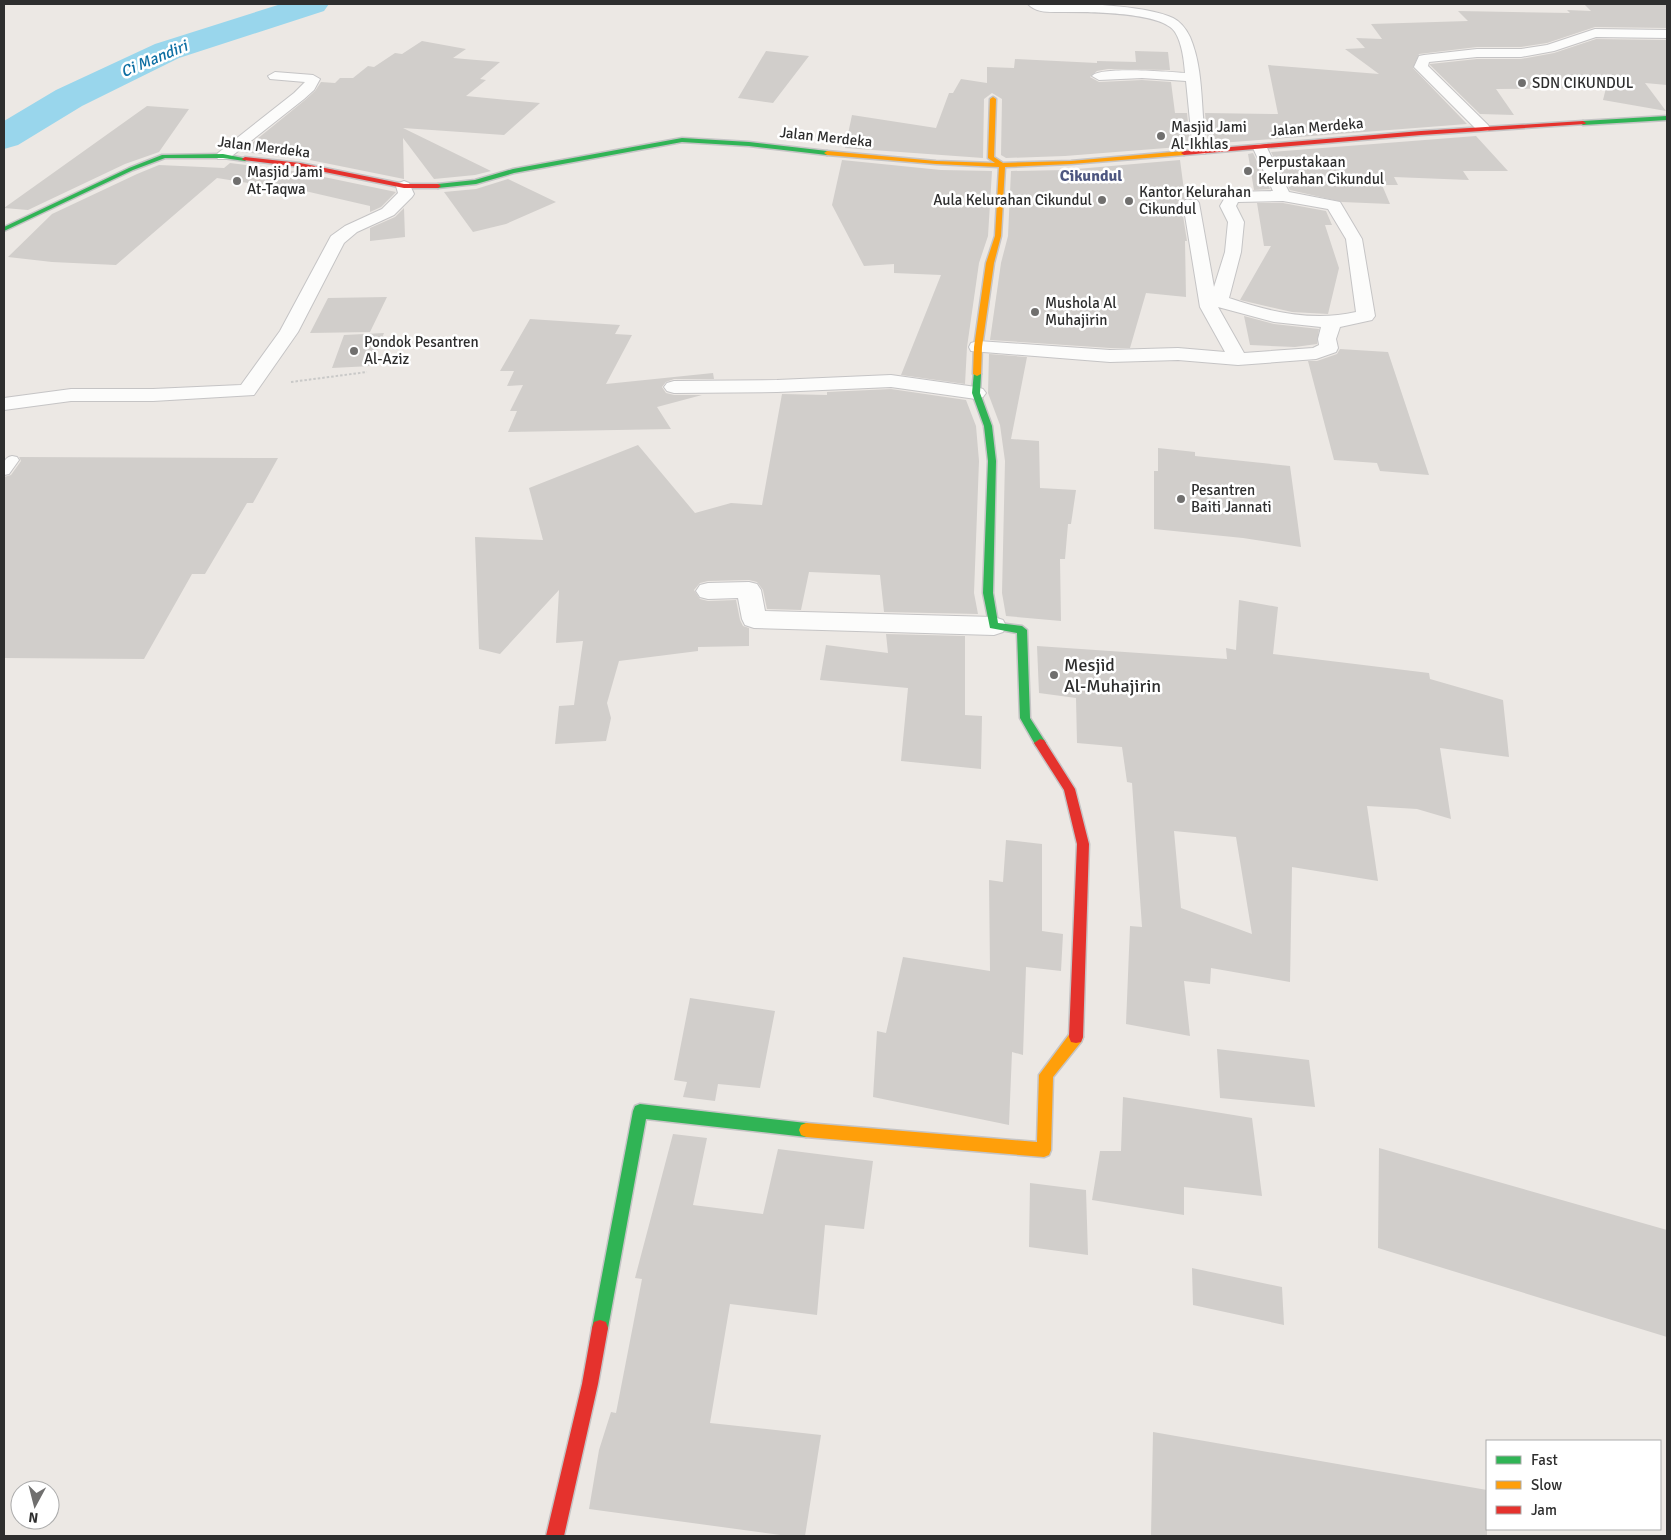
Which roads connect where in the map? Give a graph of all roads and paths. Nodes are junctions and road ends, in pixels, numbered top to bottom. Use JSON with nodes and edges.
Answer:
{"nodes":[{"id":1,"x":1038,"y":6,"type":"edge"},
{"id":2,"x":1667,"y":34,"type":"edge"},
{"id":3,"x":275,"y":76,"type":"dead end"},
{"id":4,"x":1099,"y":76,"type":"dead end"},
{"id":5,"x":1191,"y":77,"type":"junction"},
{"id":6,"x":993,"y":99,"type":"dead end"},
{"id":7,"x":1667,"y":118,"type":"edge"},
{"id":8,"x":1483,"y":128,"type":"junction"},
{"id":9,"x":1260,"y":148,"type":"junction"},
{"id":10,"x":1200,"y":151,"type":"junction"},
{"id":11,"x":223,"y":156,"type":"junction"},
{"id":12,"x":1002,"y":165,"type":"junction"},
{"id":13,"x":404,"y":186,"type":"junction"},
{"id":14,"x":1283,"y":196,"type":"junction"},
{"id":15,"x":1191,"y":203,"type":"dead end"},
{"id":16,"x":4,"y":229,"type":"edge"},
{"id":17,"x":1332,"y":322,"type":"junction"},
{"id":18,"x":978,"y":347,"type":"junction"},
{"id":19,"x":1238,"y":359,"type":"junction"},
{"id":20,"x":367,"y":372,"type":"dead end"},
{"id":21,"x":674,"y":387,"type":"dead end"},
{"id":22,"x":246,"y":391,"type":"junction"},
{"id":23,"x":976,"y":393,"type":"junction"},
{"id":24,"x":4,"y":404,"type":"edge"},
{"id":25,"x":708,"y":591,"type":"dead end"},
{"id":26,"x":994,"y":626,"type":"junction"},
{"id":27,"x":555,"y":1536,"type":"edge"}],
"edges":[{"from":1,"to":5,"type":"street"},
{"from":2,"to":8,"type":"street"},
{"from":3,"to":11,"type":"street"},
{"from":4,"to":5,"type":"street"},
{"from":5,"to":10,"type":"street"},
{"from":6,"to":12,"type":"street"},
{"from":7,"to":8,"type":"street","name":"Jalan Merdeka"},
{"from":8,"to":9,"type":"street","name":"Jalan Merdeka"},
{"from":9,"to":10,"type":"street","name":"Jalan Merdeka"},
{"from":9,"to":14,"type":"street"},
{"from":10,"to":12,"type":"street","name":"Jalan Merdeka"},
{"from":11,"to":13,"type":"street","name":"Jalan Merdeka"},
{"from":11,"to":16,"type":"street","name":"Jalan Merdeka"},
{"from":12,"to":13,"type":"street","name":"Jalan Merdeka"},
{"from":12,"to":18,"type":"street"},
{"from":13,"to":22,"type":"street"},
{"from":14,"to":17,"type":"street"},
{"from":14,"to":17,"type":"street"},
{"from":15,"to":19,"type":"street"},
{"from":17,"to":19,"type":"street"},
{"from":18,"to":19,"type":"street"},
{"from":18,"to":23,"type":"street"},
{"from":20,"to":22,"type":"path"},
{"from":21,"to":23,"type":"street"},
{"from":22,"to":24,"type":"street"},
{"from":23,"to":26,"type":"street"},
{"from":25,"to":26,"type":"street"},
{"from":26,"to":27,"type":"street"}]}
